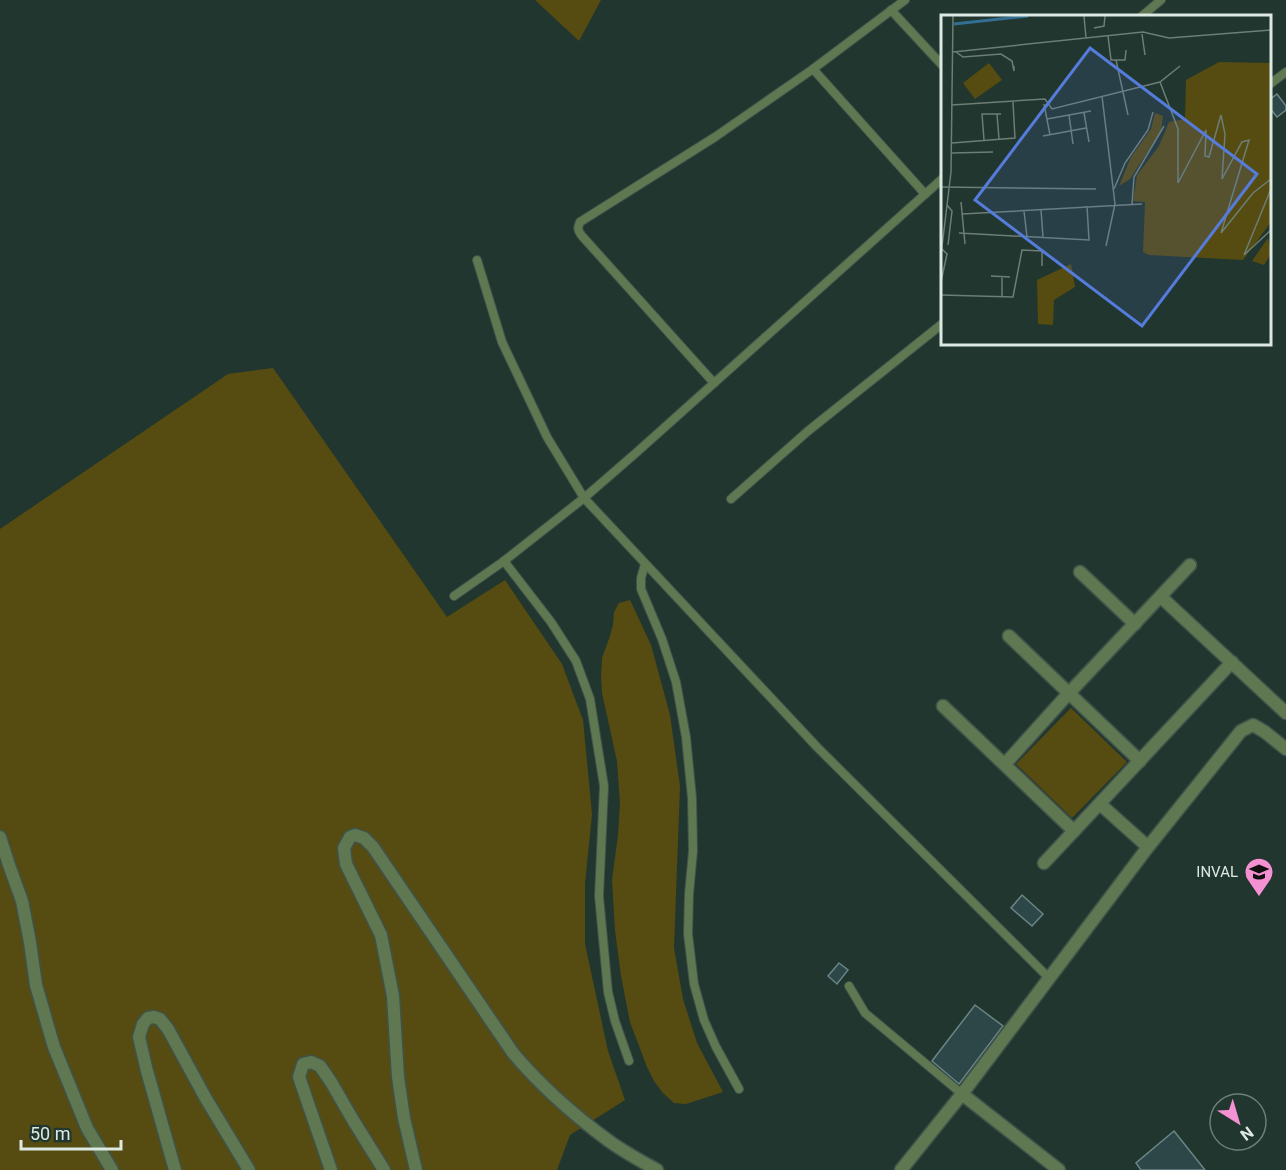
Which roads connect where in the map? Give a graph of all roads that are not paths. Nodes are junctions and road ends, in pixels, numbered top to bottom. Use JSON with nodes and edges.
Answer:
{"nodes":[{"id":1,"x":905,"y":0,"type":"edge"},
{"id":2,"x":1161,"y":0,"type":"edge"},
{"id":3,"x":891,"y":10,"type":"junction"},
{"id":4,"x":1143,"y":15,"type":"edge"},
{"id":5,"x":941,"y":64,"type":"edge"},
{"id":6,"x":813,"y":69,"type":"junction"},
{"id":7,"x":1286,"y":72,"type":"edge"},
{"id":8,"x":1271,"y":83,"type":"edge"},
{"id":9,"x":941,"y":180,"type":"edge"},
{"id":10,"x":925,"y":194,"type":"junction"},
{"id":11,"x":477,"y":260,"type":"dead end"},
{"id":12,"x":941,"y":325,"type":"edge"},
{"id":13,"x":714,"y":383,"type":"junction"},
{"id":14,"x":584,"y":498,"type":"junction"},
{"id":15,"x":731,"y":499,"type":"dead end"},
{"id":16,"x":504,"y":561,"type":"junction"},
{"id":17,"x":645,"y":564,"type":"junction"},
{"id":18,"x":1190,"y":565,"type":"dead end"},
{"id":19,"x":1080,"y":572,"type":"dead end"},
{"id":20,"x":454,"y":596,"type":"dead end"},
{"id":21,"x":1161,"y":597,"type":"junction"},
{"id":22,"x":1135,"y":624,"type":"junction"},
{"id":23,"x":1009,"y":636,"type":"dead end"},
{"id":24,"x":1232,"y":662,"type":"junction"},
{"id":25,"x":1069,"y":693,"type":"junction"},
{"id":26,"x":944,"y":706,"type":"dead end"},
{"id":27,"x":1286,"y":713,"type":"edge"},
{"id":28,"x":1286,"y":749,"type":"edge"},
{"id":29,"x":1140,"y":761,"type":"junction"},
{"id":30,"x":1005,"y":764,"type":"junction"},
{"id":31,"x":1100,"y":804,"type":"junction"},
{"id":32,"x":1074,"y":831,"type":"junction"},
{"id":33,"x":0,"y":837,"type":"edge"},
{"id":34,"x":1148,"y":847,"type":"junction"},
{"id":35,"x":1044,"y":863,"type":"dead end"},
{"id":36,"x":1049,"y":978,"type":"junction"},
{"id":37,"x":849,"y":986,"type":"dead end"},
{"id":38,"x":629,"y":1061,"type":"dead end"},
{"id":39,"x":739,"y":1089,"type":"dead end"},
{"id":40,"x":962,"y":1094,"type":"junction"},
{"id":41,"x":112,"y":1170,"type":"edge"},
{"id":42,"x":175,"y":1170,"type":"edge"},
{"id":43,"x":249,"y":1170,"type":"edge"},
{"id":44,"x":331,"y":1170,"type":"edge"},
{"id":45,"x":384,"y":1170,"type":"edge"},
{"id":46,"x":416,"y":1170,"type":"edge"},
{"id":47,"x":657,"y":1170,"type":"edge"},
{"id":48,"x":901,"y":1170,"type":"edge"},
{"id":49,"x":1059,"y":1170,"type":"edge"}],
"edges":[{"from":1,"to":3,"type":"lane"},
{"from":2,"to":4,"type":"lane"},
{"from":3,"to":5,"type":"lane"},
{"from":3,"to":6,"type":"lane"},
{"from":6,"to":10,"type":"lane"},
{"from":6,"to":13,"type":"lane"},
{"from":7,"to":8,"type":"lane"},
{"from":9,"to":10,"type":"lane"},
{"from":10,"to":13,"type":"lane"},
{"from":11,"to":14,"type":"lane"},
{"from":12,"to":15,"type":"lane"},
{"from":13,"to":14,"type":"lane"},
{"from":14,"to":16,"type":"lane"},
{"from":14,"to":17,"type":"lane"},
{"from":16,"to":20,"type":"lane"},
{"from":16,"to":38,"type":"lane"},
{"from":17,"to":36,"type":"lane"},
{"from":17,"to":39,"type":"lane"},
{"from":18,"to":21,"type":"street"},
{"from":19,"to":22,"type":"street"},
{"from":21,"to":22,"type":"street"},
{"from":21,"to":24,"type":"street"},
{"from":22,"to":25,"type":"street"},
{"from":23,"to":25,"type":"street"},
{"from":24,"to":27,"type":"street"},
{"from":24,"to":29,"type":"street"},
{"from":25,"to":29,"type":"street"},
{"from":25,"to":30,"type":"street"},
{"from":26,"to":30,"type":"street"},
{"from":28,"to":34,"type":"street"},
{"from":29,"to":31,"type":"street"},
{"from":30,"to":32,"type":"street"},
{"from":31,"to":32,"type":"street"},
{"from":31,"to":34,"type":"street"},
{"from":32,"to":35,"type":"street"},
{"from":33,"to":41,"type":"street"},
{"from":34,"to":36,"type":"street"},
{"from":36,"to":40,"type":"street"},
{"from":37,"to":40,"type":"lane"},
{"from":40,"to":48,"type":"street"},
{"from":40,"to":49,"type":"street"},
{"from":42,"to":43,"type":"street"},
{"from":44,"to":45,"type":"street"},
{"from":46,"to":47,"type":"street"}]}
